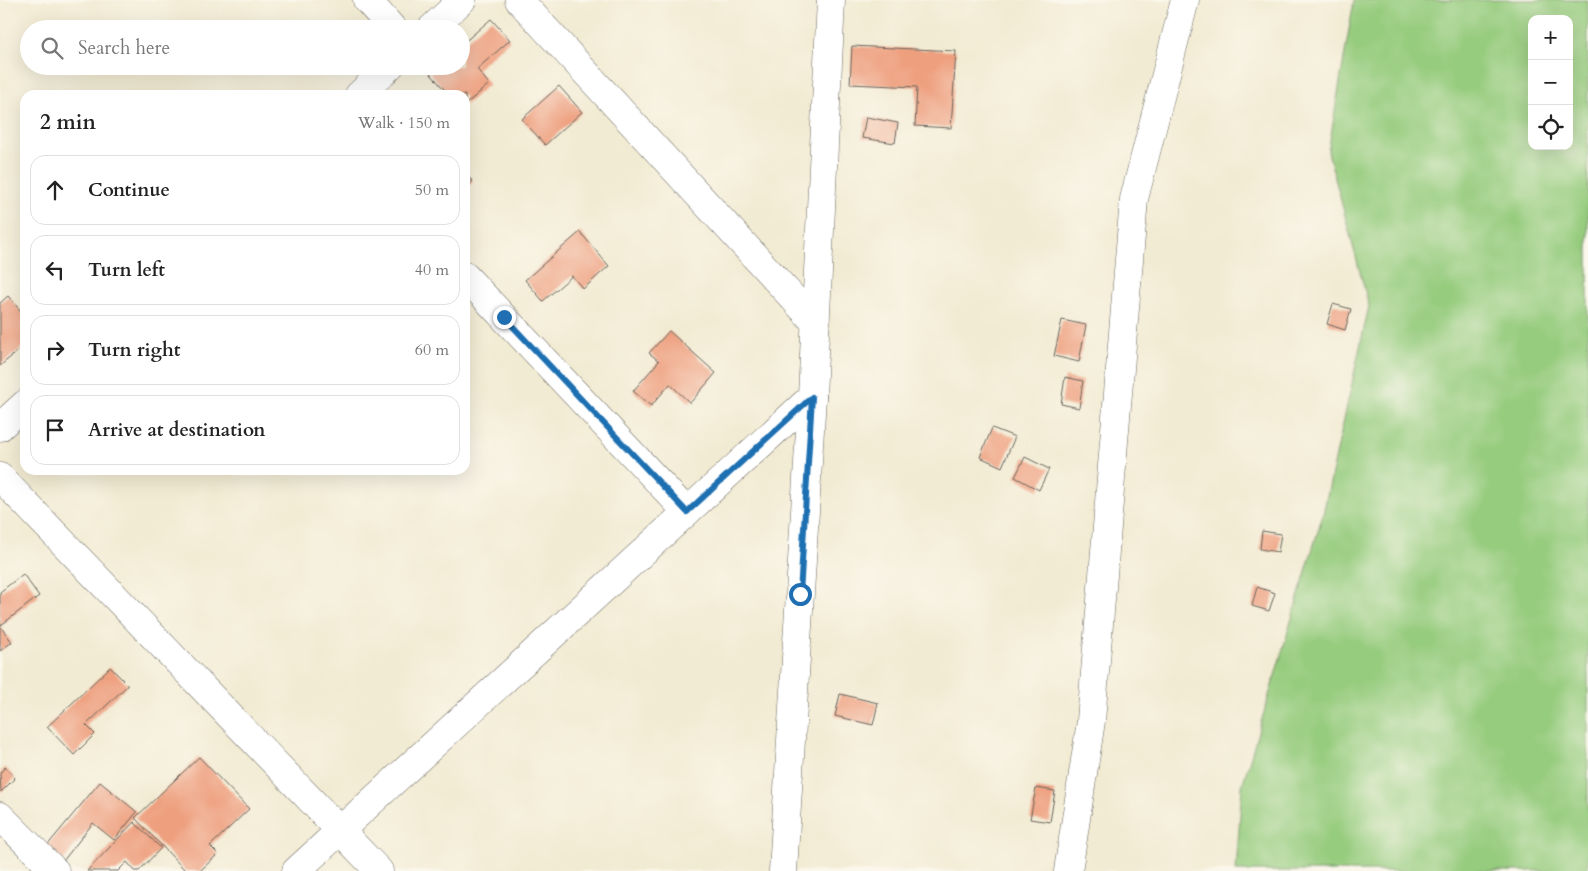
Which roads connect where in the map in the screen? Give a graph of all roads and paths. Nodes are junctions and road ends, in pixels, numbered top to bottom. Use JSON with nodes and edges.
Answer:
{"nodes":[{"id":1,"x":367,"y":0,"type":"edge"},
{"id":2,"x":462,"y":0,"type":"edge"},
{"id":3,"x":519,"y":0,"type":"edge"},
{"id":4,"x":811,"y":0,"type":"edge"},
{"id":5,"x":1185,"y":0,"type":"edge"},
{"id":6,"x":830,"y":10,"type":"edge"},
{"id":7,"x":385,"y":20,"type":"edge"},
{"id":8,"x":441,"y":20,"type":"edge"},
{"id":9,"x":380,"y":75,"type":"edge"},
{"id":10,"x":364,"y":90,"type":"edge"},
{"id":11,"x":470,"y":281,"type":"edge"},
{"id":12,"x":816,"y":323,"type":"junction"},
{"id":13,"x":812,"y":397,"type":"junction"},
{"id":14,"x":20,"y":408,"type":"edge"},
{"id":15,"x":0,"y":426,"type":"edge"},
{"id":16,"x":0,"y":477,"type":"edge"},
{"id":17,"x":687,"y":512,"type":"junction"},
{"id":18,"x":0,"y":816,"type":"edge"},
{"id":19,"x":340,"y":831,"type":"junction"},
{"id":20,"x":55,"y":871,"type":"edge"},
{"id":21,"x":296,"y":871,"type":"edge"},
{"id":22,"x":379,"y":871,"type":"edge"},
{"id":23,"x":783,"y":871,"type":"edge"},
{"id":24,"x":1068,"y":871,"type":"edge"}],
"edges":[{"from":1,"to":7,"type":"street"},
{"from":2,"to":8,"type":"street"},
{"from":3,"to":12,"type":"street"},
{"from":4,"to":6,"type":"street"},
{"from":5,"to":24,"type":"street"},
{"from":6,"to":12,"type":"street"},
{"from":9,"to":10,"type":"street"},
{"from":11,"to":17,"type":"street"},
{"from":12,"to":13,"type":"street"},
{"from":13,"to":17,"type":"street"},
{"from":13,"to":23,"type":"street"},
{"from":14,"to":15,"type":"street"},
{"from":16,"to":19,"type":"street"},
{"from":17,"to":19,"type":"street"},
{"from":18,"to":20,"type":"street"},
{"from":19,"to":21,"type":"street"},
{"from":19,"to":22,"type":"street"}]}
